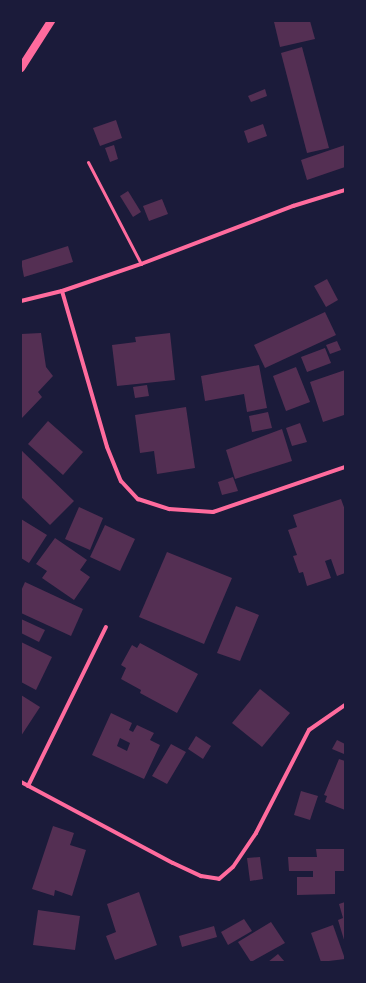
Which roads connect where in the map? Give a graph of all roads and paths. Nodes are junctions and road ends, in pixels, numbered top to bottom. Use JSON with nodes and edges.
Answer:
{"nodes":[{"id":1,"x":51,"y":21,"type":"edge"},
{"id":2,"x":21,"y":68,"type":"edge"},
{"id":3,"x":88,"y":162,"type":"dead end"},
{"id":4,"x":345,"y":190,"type":"edge"},
{"id":5,"x":140,"y":264,"type":"junction"},
{"id":6,"x":62,"y":291,"type":"junction"},
{"id":7,"x":21,"y":301,"type":"edge"},
{"id":8,"x":345,"y":467,"type":"edge"},
{"id":9,"x":106,"y":627,"type":"dead end"},
{"id":10,"x":345,"y":705,"type":"edge"},
{"id":11,"x":21,"y":782,"type":"edge"},
{"id":12,"x":28,"y":786,"type":"junction"}],
"edges":[{"from":1,"to":2,"type":"main road"},
{"from":3,"to":5,"type":"lane"},
{"from":4,"to":5,"type":"street"},
{"from":5,"to":6,"type":"street"},
{"from":6,"to":7,"type":"street"},
{"from":6,"to":8,"type":"street"},
{"from":9,"to":12,"type":"street"},
{"from":10,"to":12,"type":"street"},
{"from":11,"to":12,"type":"street"}]}
